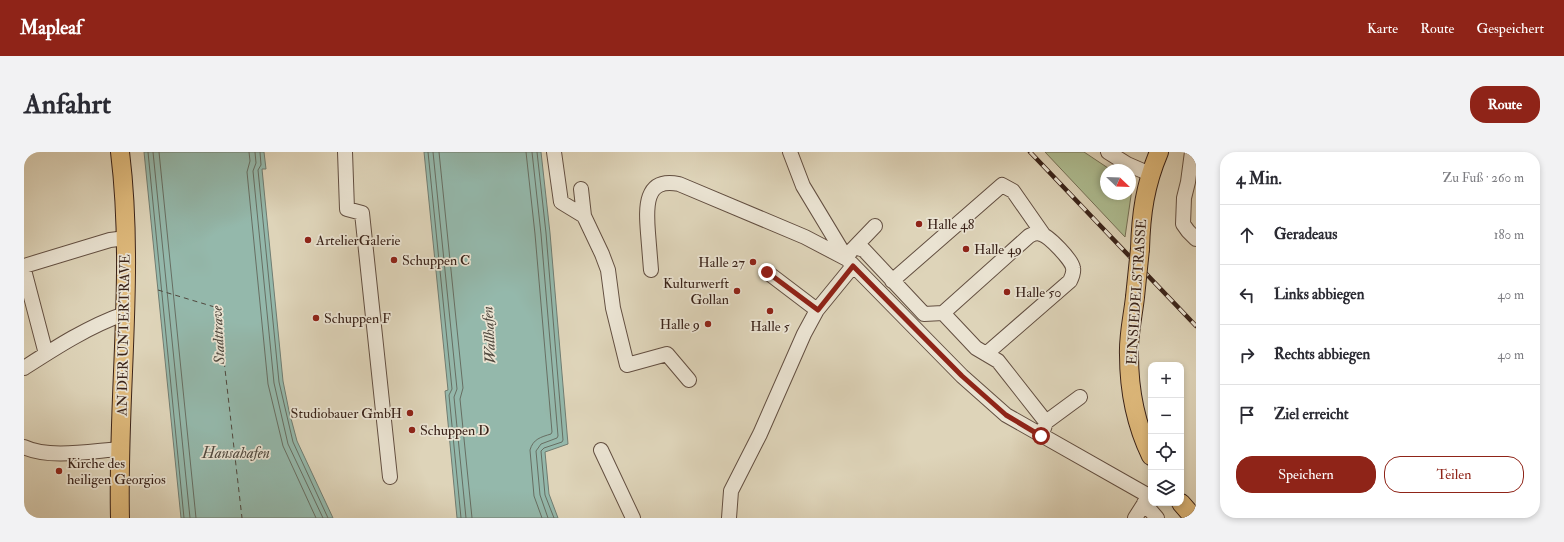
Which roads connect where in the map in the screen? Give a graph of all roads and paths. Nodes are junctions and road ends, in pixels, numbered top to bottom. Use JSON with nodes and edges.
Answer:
{"nodes":[{"id":1,"x":120,"y":152,"type":"edge"},
{"id":2,"x":345,"y":152,"type":"edge"},
{"id":3,"x":554,"y":152,"type":"edge"},
{"id":4,"x":790,"y":152,"type":"edge"},
{"id":5,"x":1108,"y":152,"type":"edge"},
{"id":6,"x":1159,"y":152,"type":"edge"},
{"id":7,"x":1192,"y":152,"type":"edge"},
{"id":8,"x":1150,"y":174,"type":"junction"},
{"id":9,"x":581,"y":189,"type":"dead end"},
{"id":10,"x":584,"y":216,"type":"junction"},
{"id":11,"x":875,"y":226,"type":"dead end"},
{"id":12,"x":1043,"y":234,"type":"junction"},
{"id":13,"x":126,"y":238,"type":"junction"},
{"id":14,"x":1196,"y":239,"type":"edge"},
{"id":15,"x":851,"y":258,"type":"junction"},
{"id":16,"x":24,"y":266,"type":"edge"},
{"id":17,"x":24,"y":270,"type":"edge"},
{"id":18,"x":651,"y":270,"type":"dead end"},
{"id":19,"x":767,"y":272,"type":"dead end"},
{"id":20,"x":892,"y":281,"type":"junction"},
{"id":21,"x":818,"y":310,"type":"junction"},
{"id":22,"x":943,"y":313,"type":"junction"},
{"id":23,"x":124,"y":314,"type":"junction"},
{"id":24,"x":46,"y":354,"type":"junction"},
{"id":25,"x":986,"y":354,"type":"junction"},
{"id":26,"x":24,"y":368,"type":"edge"},
{"id":27,"x":689,"y":380,"type":"dead end"},
{"id":28,"x":1080,"y":397,"type":"dead end"},
{"id":29,"x":1046,"y":422,"type":"junction"},
{"id":30,"x":1041,"y":436,"type":"junction"},
{"id":31,"x":24,"y":447,"type":"edge"},
{"id":32,"x":1148,"y":448,"type":"edge"},
{"id":33,"x":120,"y":449,"type":"junction"},
{"id":34,"x":601,"y":450,"type":"dead end"},
{"id":35,"x":390,"y":477,"type":"dead end"},
{"id":36,"x":1148,"y":498,"type":"edge"},
{"id":37,"x":1152,"y":506,"type":"edge"},
{"id":38,"x":1184,"y":506,"type":"edge"},
{"id":39,"x":120,"y":518,"type":"edge"},
{"id":40,"x":633,"y":518,"type":"edge"},
{"id":41,"x":729,"y":518,"type":"edge"},
{"id":42,"x":1135,"y":518,"type":"edge"},
{"id":43,"x":1157,"y":518,"type":"edge"},
{"id":44,"x":1194,"y":518,"type":"edge"}],
"edges":[{"from":1,"to":13,"type":"main road","name":"AN DER UNTERTRAVE"},
{"from":2,"to":35,"type":"street"},
{"from":3,"to":10,"type":"street"},
{"from":4,"to":15,"type":"street"},
{"from":5,"to":8,"type":"street"},
{"from":6,"to":8,"type":"main road","name":"EINSIEDELSTRASSE"},
{"from":7,"to":14,"type":"street"},
{"from":8,"to":32,"type":"main road","name":"EINSIEDELSTRASSE","bridge":true},
{"from":9,"to":10,"type":"street"},
{"from":10,"to":27,"type":"street"},
{"from":11,"to":15,"type":"street"},
{"from":12,"to":20,"type":"street"},
{"from":12,"to":22,"type":"street"},
{"from":12,"to":25,"type":"street"},
{"from":13,"to":16,"type":"street"},
{"from":13,"to":23,"type":"main road","name":"AN DER UNTERTRAVE"},
{"from":15,"to":18,"type":"street"},
{"from":15,"to":20,"type":"street"},
{"from":15,"to":21,"type":"street"},
{"from":15,"to":30,"type":"street"},
{"from":17,"to":24,"type":"street"},
{"from":19,"to":21,"type":"street"},
{"from":20,"to":22,"type":"street"},
{"from":21,"to":41,"type":"street"},
{"from":22,"to":25,"type":"street"},
{"from":23,"to":24,"type":"street"},
{"from":23,"to":33,"type":"main road","name":"AN DER UNTERTRAVE"},
{"from":24,"to":26,"type":"street"},
{"from":25,"to":29,"type":"street"},
{"from":28,"to":29,"type":"street"},
{"from":29,"to":30,"type":"street"},
{"from":30,"to":36,"type":"street"},
{"from":31,"to":33,"type":"street"},
{"from":33,"to":39,"type":"main road","name":"AN DER UNTERTRAVE"},
{"from":34,"to":40,"type":"street"},
{"from":36,"to":42,"type":"street"},
{"from":37,"to":43,"type":"street"},
{"from":38,"to":44,"type":"main road"}]}
